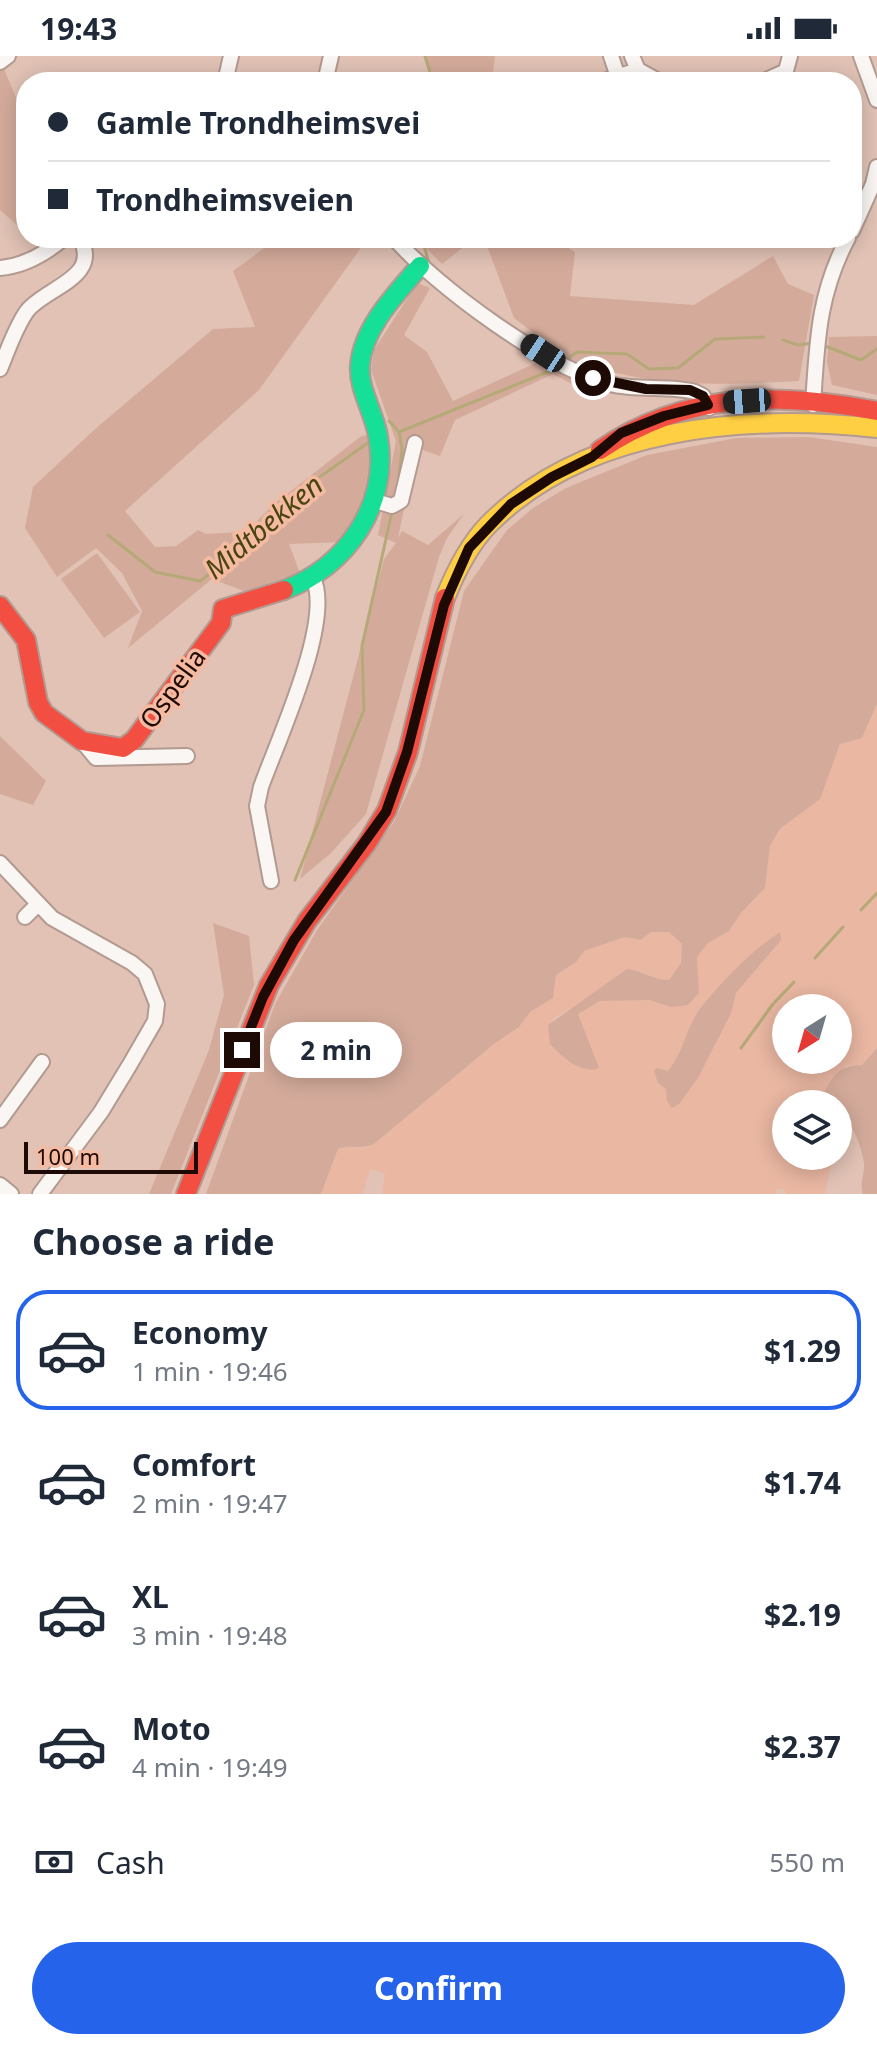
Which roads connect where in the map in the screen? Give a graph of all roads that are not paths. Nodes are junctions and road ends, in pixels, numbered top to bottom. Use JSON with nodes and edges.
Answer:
{"nodes":[{"id":1,"x":8,"y":56,"type":"edge"},
{"id":2,"x":632,"y":56,"type":"edge"},
{"id":3,"x":861,"y":56,"type":"edge"},
{"id":4,"x":0,"y":62,"type":"edge"},
{"id":5,"x":638,"y":70,"type":"junction"},
{"id":6,"x":632,"y":72,"type":"edge"},
{"id":7,"x":642,"y":72,"type":"edge"},
{"id":8,"x":877,"y":100,"type":"edge"},
{"id":9,"x":877,"y":167,"type":"edge"},
{"id":10,"x":862,"y":209,"type":"edge"},
{"id":11,"x":50,"y":248,"type":"edge"},
{"id":12,"x":85,"y":248,"type":"edge"},
{"id":13,"x":403,"y":248,"type":"edge"},
{"id":14,"x":843,"y":248,"type":"edge"},
{"id":15,"x":420,"y":266,"type":"junction"},
{"id":16,"x":0,"y":268,"type":"edge"},
{"id":17,"x":0,"y":369,"type":"edge"},
{"id":18,"x":813,"y":402,"type":"junction"},
{"id":19,"x":708,"y":405,"type":"junction"},
{"id":20,"x":877,"y":411,"type":"edge"},
{"id":21,"x":812,"y":421,"type":"junction"},
{"id":22,"x":713,"y":427,"type":"junction"},
{"id":23,"x":877,"y":428,"type":"edge"},
{"id":24,"x":415,"y":443,"type":"dead end"},
{"id":25,"x":592,"y":457,"type":"junction"},
{"id":26,"x":372,"y":500,"type":"junction"},
{"id":27,"x":313,"y":578,"type":"junction"},
{"id":28,"x":0,"y":606,"type":"edge"},
{"id":29,"x":82,"y":741,"type":"junction"},
{"id":30,"x":187,"y":756,"type":"dead end"},
{"id":31,"x":0,"y":863,"type":"edge"},
{"id":32,"x":271,"y":881,"type":"dead end"},
{"id":33,"x":37,"y":905,"type":"junction"},
{"id":34,"x":25,"y":917,"type":"dead end"},
{"id":35,"x":42,"y":1062,"type":"dead end"},
{"id":36,"x":0,"y":1120,"type":"edge"},
{"id":37,"x":0,"y":1185,"type":"edge"},
{"id":38,"x":11,"y":1194,"type":"edge"},
{"id":39,"x":40,"y":1194,"type":"edge"},
{"id":40,"x":186,"y":1194,"type":"edge"}],
"edges":[{"from":1,"to":4,"type":"street"},
{"from":2,"to":5,"type":"street"},
{"from":3,"to":8,"type":"street"},
{"from":5,"to":6,"type":"street"},
{"from":5,"to":7,"type":"street"},
{"from":9,"to":10,"type":"street"},
{"from":11,"to":16,"type":"street"},
{"from":12,"to":17,"type":"street"},
{"from":13,"to":15,"type":"street"},
{"from":14,"to":18,"type":"street"},
{"from":15,"to":19,"type":"street"},
{"from":15,"to":26,"type":"main road","name":"Ospelia"},
{"from":18,"to":19,"type":"main road"},
{"from":18,"to":20,"type":"main road"},
{"from":18,"to":21,"type":"street"},
{"from":19,"to":22,"type":"street"},
{"from":19,"to":25,"type":"main road"},
{"from":21,"to":22,"type":"main road"},
{"from":21,"to":23,"type":"main road"},
{"from":22,"to":25,"type":"main road"},
{"from":24,"to":26,"type":"street"},
{"from":25,"to":40,"type":"main road"},
{"from":26,"to":27,"type":"main road","name":"Ospelia"},
{"from":27,"to":29,"type":"main road","name":"Ospelia"},
{"from":27,"to":32,"type":"street"},
{"from":28,"to":29,"type":"main road","name":"Ospelia"},
{"from":29,"to":30,"type":"street"},
{"from":31,"to":33,"type":"street"},
{"from":33,"to":34,"type":"street"},
{"from":33,"to":39,"type":"street"},
{"from":35,"to":36,"type":"street"},
{"from":37,"to":38,"type":"street"}]}
